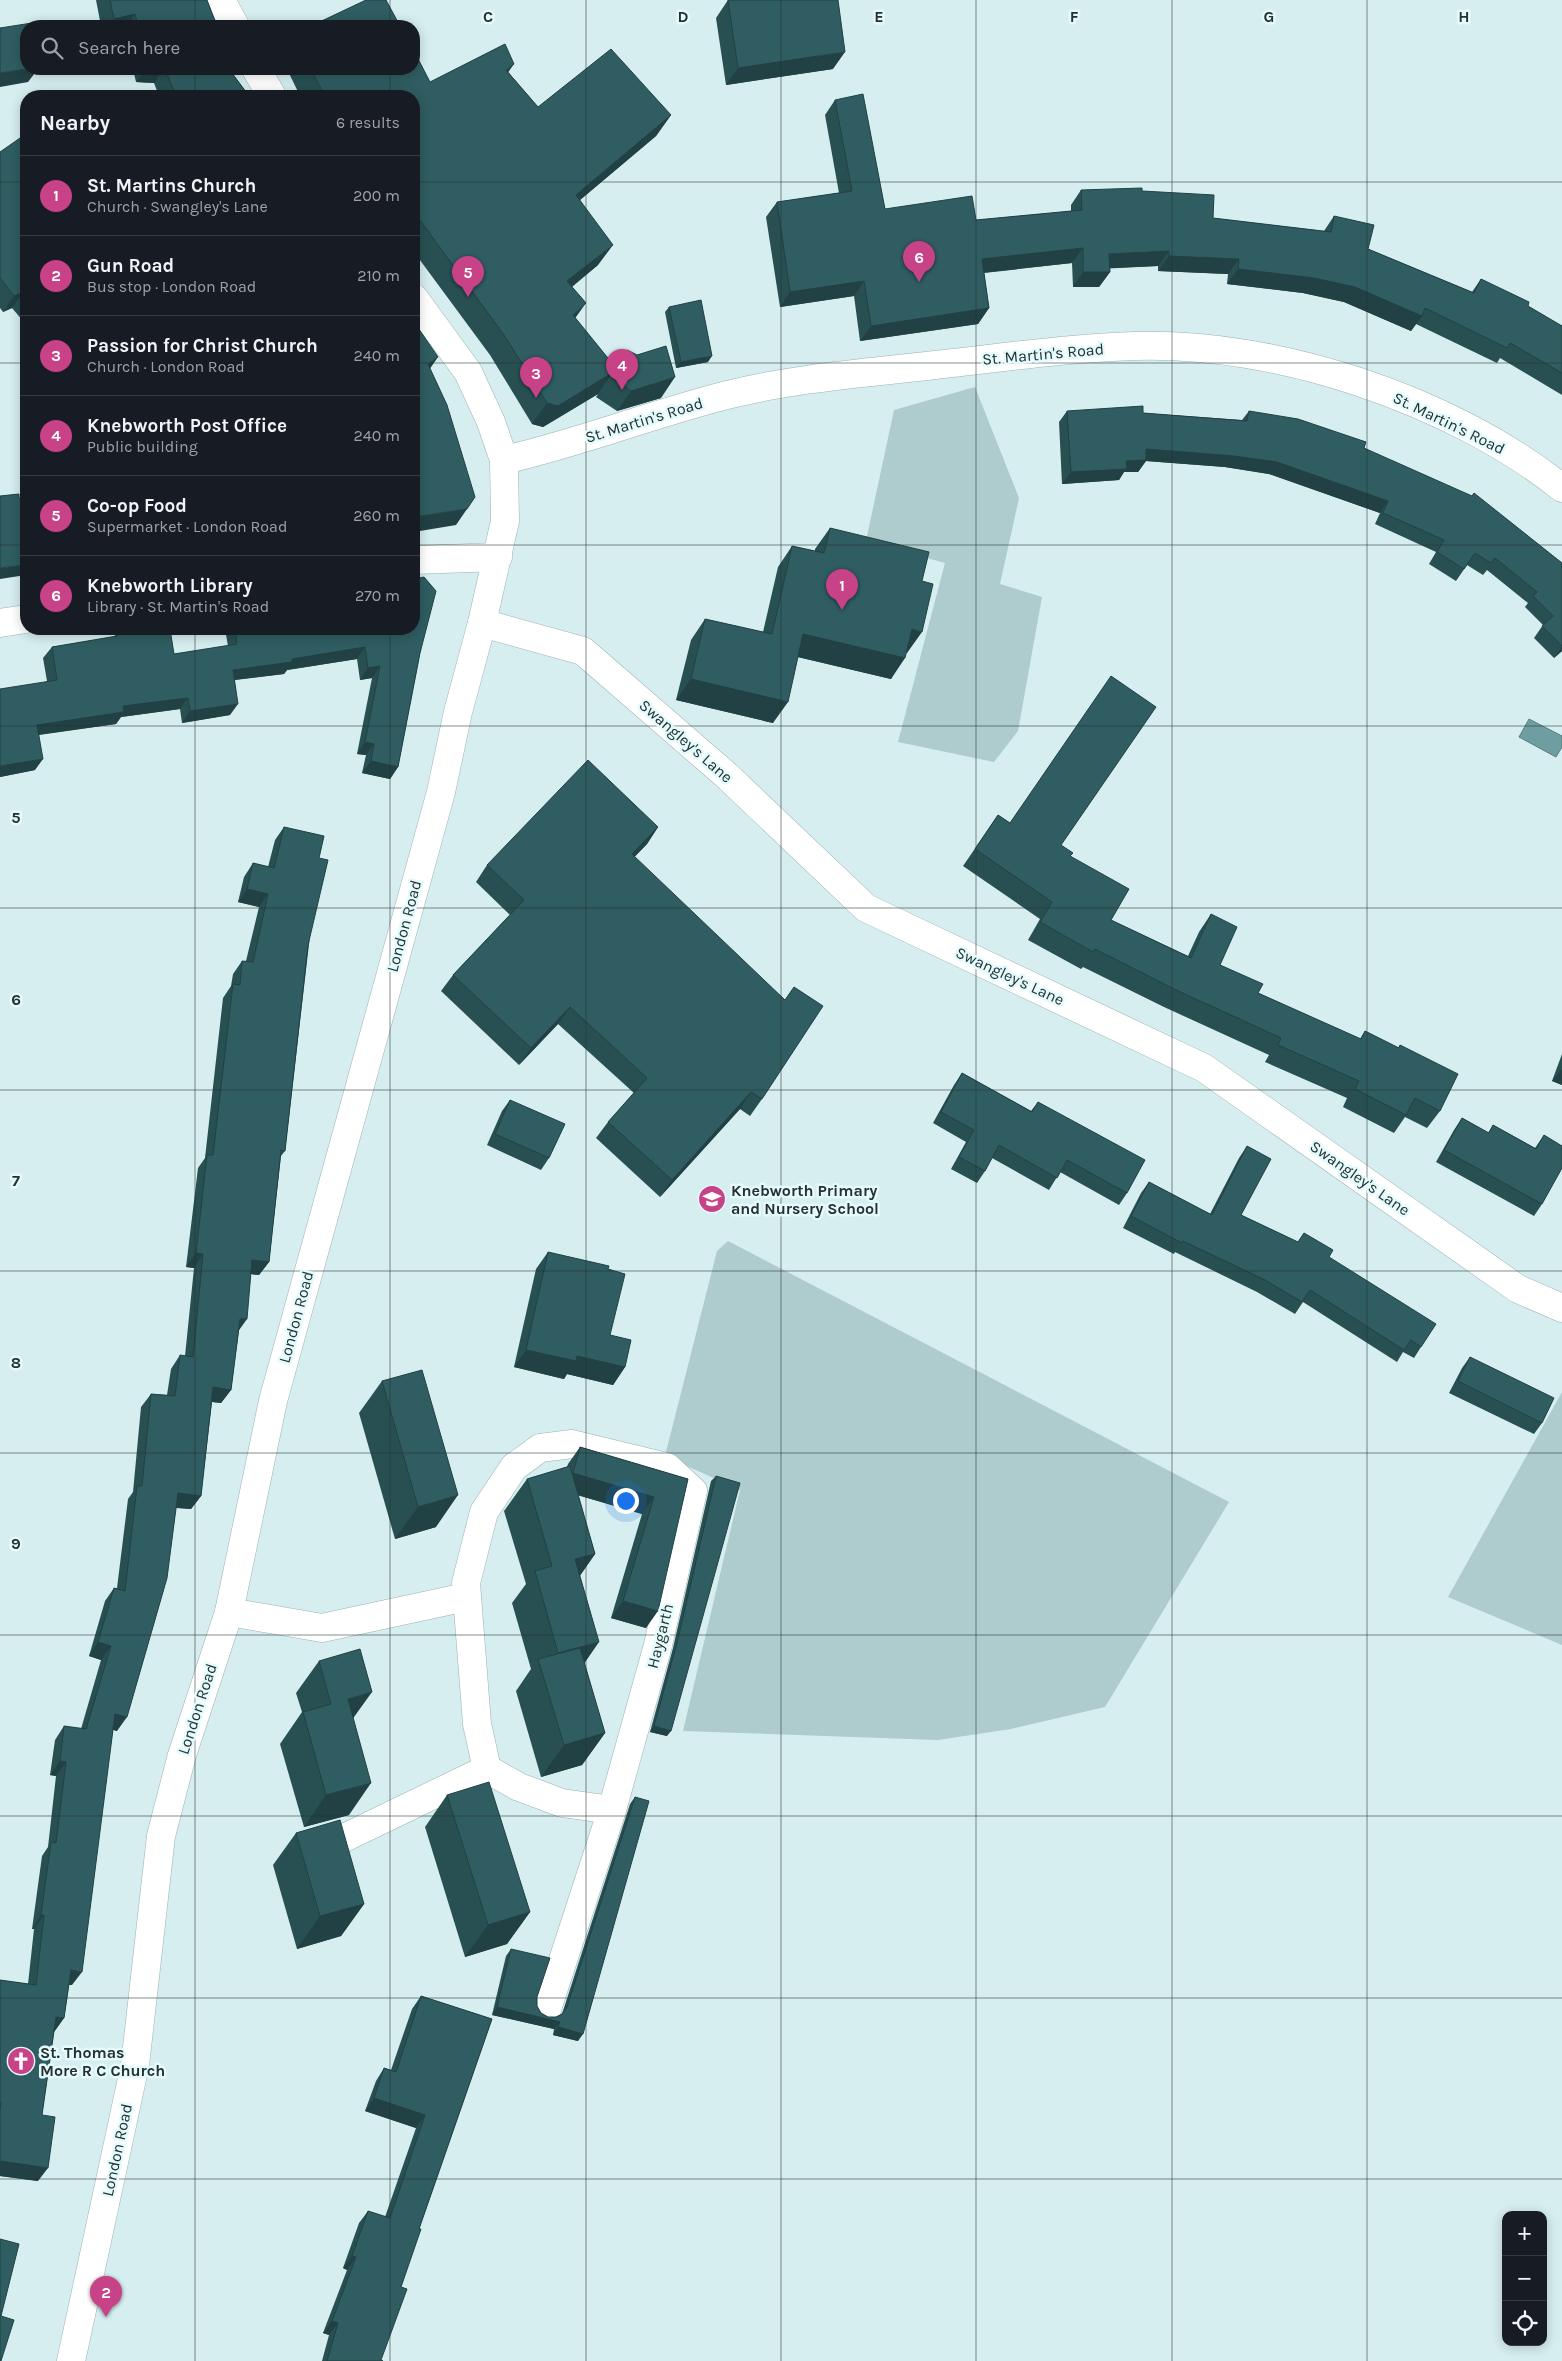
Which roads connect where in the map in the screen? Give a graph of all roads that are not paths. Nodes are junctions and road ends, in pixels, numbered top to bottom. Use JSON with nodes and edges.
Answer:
{"nodes":[{"id":1,"x":221,"y":0,"type":"edge"},
{"id":2,"x":232,"y":20,"type":"edge"},
{"id":3,"x":260,"y":75,"type":"edge"},
{"id":4,"x":268,"y":90,"type":"edge"},
{"id":5,"x":420,"y":306,"type":"edge"},
{"id":6,"x":504,"y":460,"type":"junction"},
{"id":7,"x":1562,"y":488,"type":"edge"},
{"id":8,"x":498,"y":557,"type":"junction"},
{"id":9,"x":420,"y":560,"type":"edge"},
{"id":10,"x":20,"y":620,"type":"edge"},
{"id":11,"x":0,"y":623,"type":"edge"},
{"id":12,"x":482,"y":623,"type":"junction"},
{"id":13,"x":1562,"y":1308,"type":"edge"},
{"id":14,"x":466,"y":1596,"type":"junction"},
{"id":15,"x":229,"y":1612,"type":"junction"},
{"id":16,"x":487,"y":1769,"type":"junction"},
{"id":17,"x":612,"y":1810,"type":"junction"},
{"id":18,"x":344,"y":1838,"type":"edge"},
{"id":19,"x":547,"y":2009,"type":"dead end"},
{"id":20,"x":71,"y":2361,"type":"edge"}],
"edges":[{"from":1,"to":2,"type":"street"},
{"from":3,"to":4,"type":"street"},
{"from":5,"to":6,"type":"street","name":"London Road"},
{"from":6,"to":7,"type":"street","name":"St. Martin's Road"},
{"from":6,"to":8,"type":"street","name":"London Road"},
{"from":8,"to":9,"type":"street"},
{"from":8,"to":12,"type":"street","name":"London Road"},
{"from":10,"to":11,"type":"street"},
{"from":12,"to":13,"type":"street","name":"Swangley's Lane"},
{"from":12,"to":15,"type":"street","name":"London Road"},
{"from":14,"to":15,"type":"street"},
{"from":14,"to":16,"type":"street","name":"Haygarth"},
{"from":14,"to":17,"type":"street","name":"Haygarth"},
{"from":15,"to":20,"type":"street","name":"London Road"},
{"from":16,"to":17,"type":"street"},
{"from":16,"to":18,"type":"street"},
{"from":17,"to":19,"type":"street"}]}
